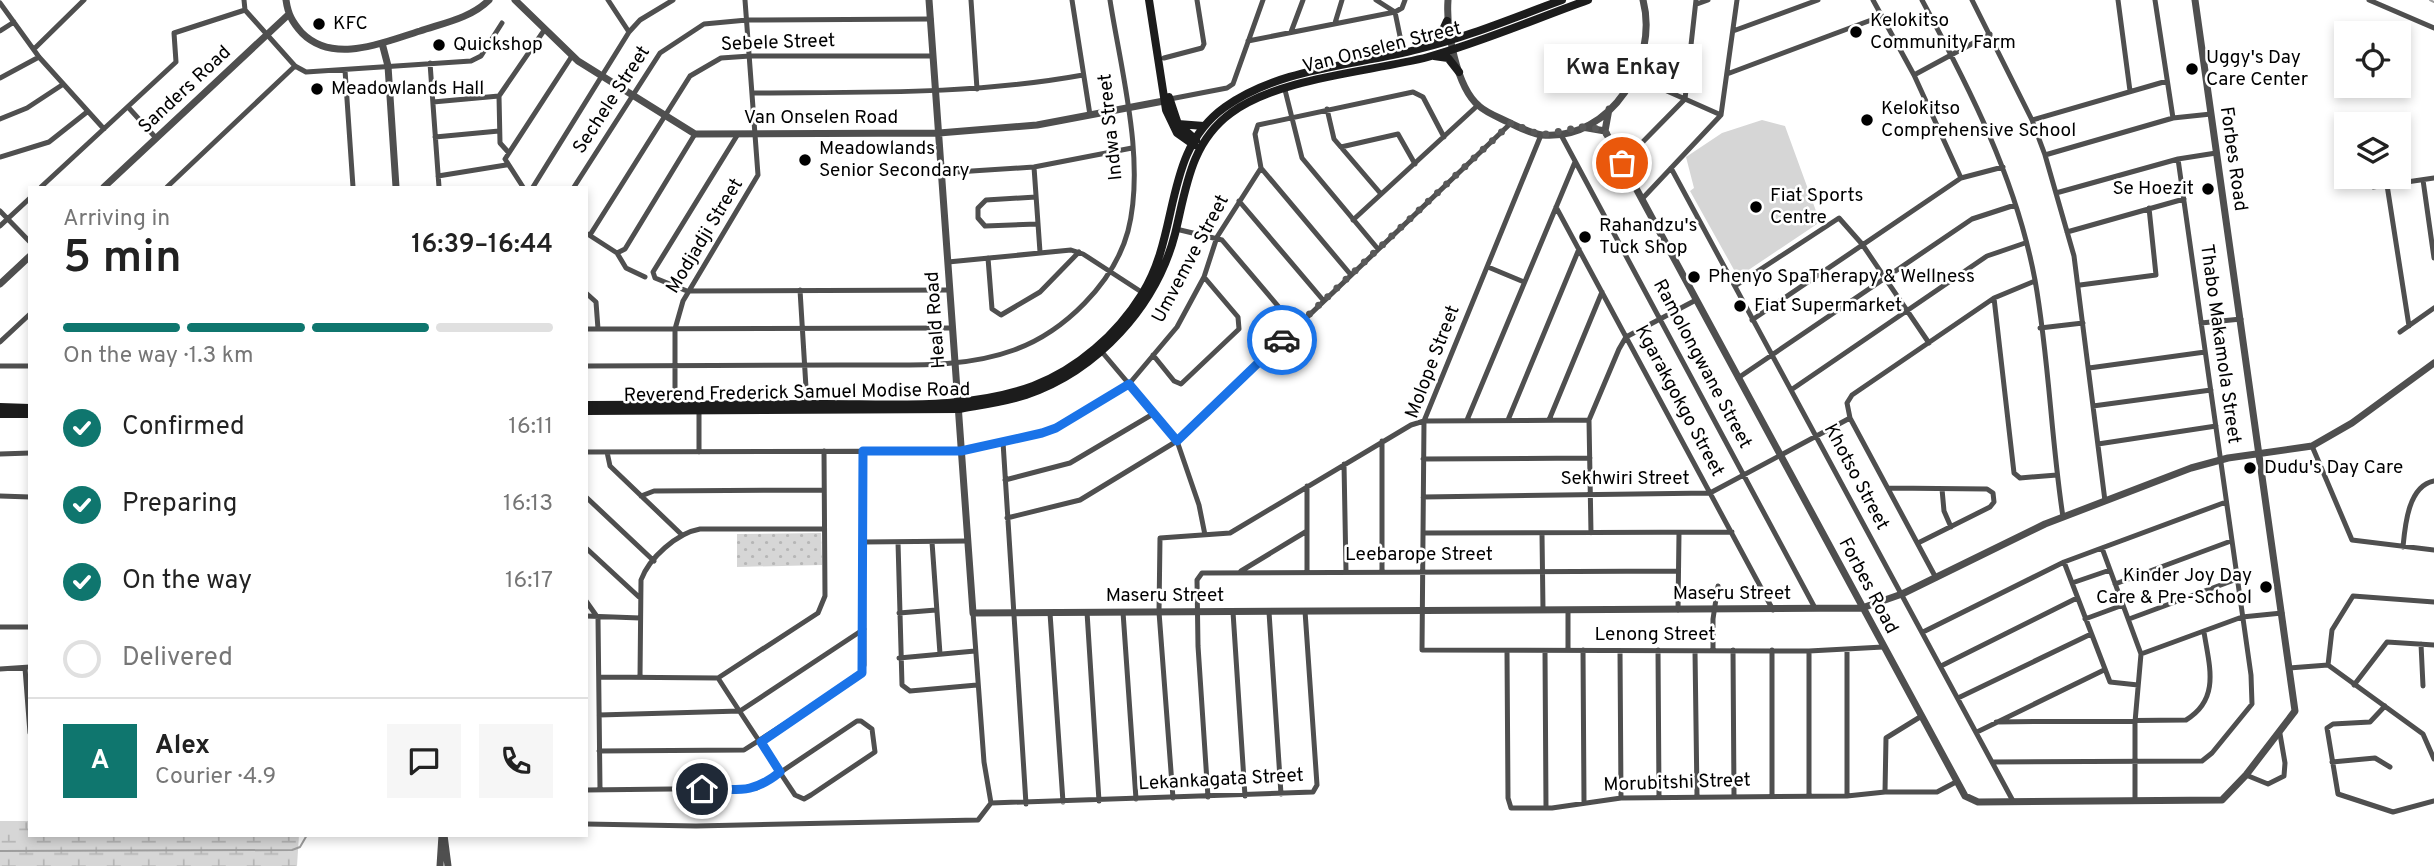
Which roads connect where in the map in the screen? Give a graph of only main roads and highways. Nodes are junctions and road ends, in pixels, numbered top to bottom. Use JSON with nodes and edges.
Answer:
{"nodes":[{"id":1,"x":1150,"y":0,"type":"edge"},
{"id":2,"x":1562,"y":0,"type":"edge"},
{"id":3,"x":1588,"y":0,"type":"edge"},
{"id":4,"x":1447,"y":21,"type":"road end"},
{"id":5,"x":1452,"y":44,"type":"junction"},
{"id":6,"x":1434,"y":45,"type":"junction"},
{"id":7,"x":1430,"y":56,"type":"junction"},
{"id":8,"x":1459,"y":72,"type":"road end"},
{"id":9,"x":1167,"y":100,"type":"junction"},
{"id":10,"x":1204,"y":126,"type":"junction"},
{"id":11,"x":1178,"y":128,"type":"junction"},
{"id":12,"x":1197,"y":144,"type":"junction"},
{"id":13,"x":1182,"y":162,"type":"junction"},
{"id":14,"x":588,"y":405,"type":"edge"},
{"id":15,"x":958,"y":406,"type":"junction"},
{"id":16,"x":0,"y":407,"type":"edge"},
{"id":17,"x":28,"y":408,"type":"edge"},
{"id":18,"x":588,"y":411,"type":"edge"},
{"id":19,"x":0,"y":414,"type":"edge"},
{"id":20,"x":28,"y":414,"type":"edge"}],
"edges":[{"from":1,"to":9,"type":"main road"},
{"from":1,"to":9,"type":"main road"},
{"from":2,"to":5,"type":"main road","name":"Van Onselen Street"},
{"from":3,"to":5,"type":"main road","name":"Van Onselen Street"},
{"from":4,"to":6,"type":"main road"},
{"from":5,"to":6,"type":"main road","name":"Van Onselen Street"},
{"from":5,"to":7,"type":"main road","name":"Van Onselen Street"},
{"from":6,"to":10,"type":"main road","name":"Van Onselen Street"},
{"from":7,"to":8,"type":"main road"},
{"from":7,"to":12,"type":"main road","name":"Van Onselen Street"},
{"from":9,"to":11,"type":"main road"},
{"from":10,"to":11,"type":"main road"},
{"from":10,"to":12,"type":"main road","name":"Van Onselen Street"},
{"from":11,"to":12,"type":"main road"},
{"from":11,"to":13,"type":"main road"},
{"from":12,"to":13,"type":"main road","name":"Reverend Frederick Samuel Modise Road"},
{"from":12,"to":15,"type":"main road","name":"Reverend Frederick Samuel Modise Road"},
{"from":13,"to":15,"type":"main road","name":"Reverend Frederick Samuel Modise Road"},
{"from":14,"to":15,"type":"main road","name":"Reverend Frederick Samuel Modise Road"},
{"from":15,"to":18,"type":"main road","name":"Reverend Frederick Samuel Modise Road"},
{"from":16,"to":17,"type":"main road"},
{"from":19,"to":20,"type":"main road"}]}
